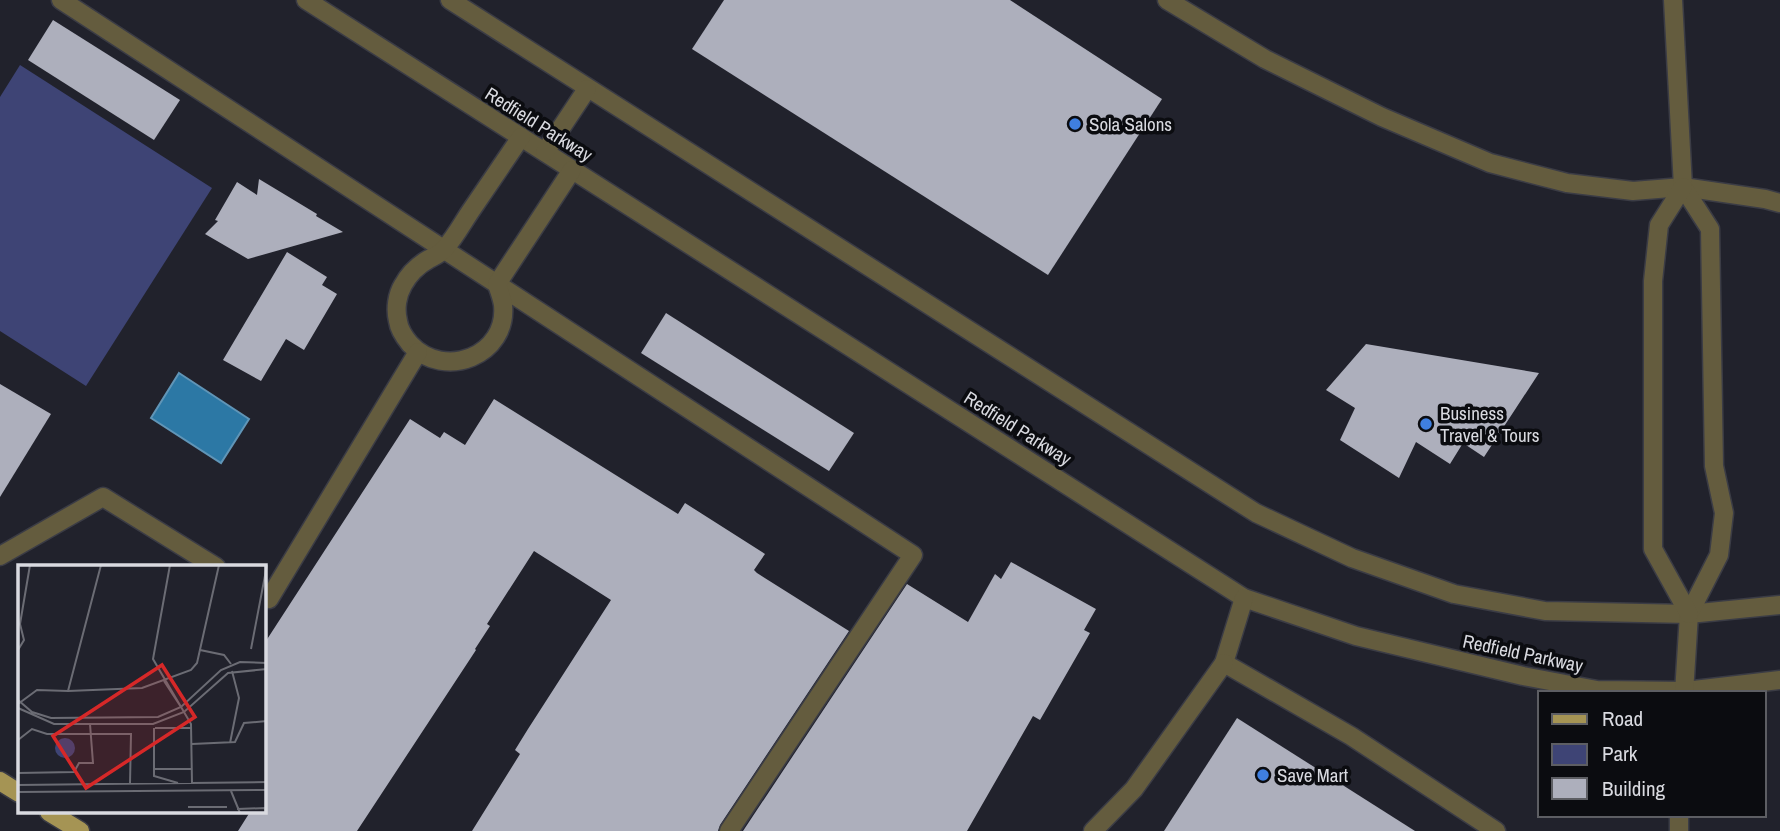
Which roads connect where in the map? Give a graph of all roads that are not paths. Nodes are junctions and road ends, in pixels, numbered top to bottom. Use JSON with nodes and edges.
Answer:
{"nodes":[{"id":1,"x":61,"y":0,"type":"edge"},
{"id":2,"x":306,"y":0,"type":"edge"},
{"id":3,"x":450,"y":0,"type":"edge"},
{"id":4,"x":1167,"y":0,"type":"edge"},
{"id":5,"x":1673,"y":0,"type":"edge"},
{"id":6,"x":587,"y":89,"type":"junction"},
{"id":7,"x":521,"y":137,"type":"junction"},
{"id":8,"x":545,"y":152,"type":"junction"},
{"id":9,"x":572,"y":170,"type":"junction"},
{"id":10,"x":1683,"y":187,"type":"junction"},
{"id":11,"x":1780,"y":203,"type":"edge"},
{"id":12,"x":444,"y":250,"type":"junction"},
{"id":13,"x":497,"y":284,"type":"junction"},
{"id":14,"x":418,"y":352,"type":"junction"},
{"id":15,"x":0,"y":556,"type":"edge"},
{"id":16,"x":213,"y":565,"type":"edge"},
{"id":17,"x":266,"y":597,"type":"edge"},
{"id":18,"x":1244,"y":598,"type":"junction"},
{"id":19,"x":1780,"y":605,"type":"edge"},
{"id":20,"x":1689,"y":614,"type":"junction"},
{"id":21,"x":1224,"y":663,"type":"junction"},
{"id":22,"x":1780,"y":680,"type":"edge"},
{"id":23,"x":1641,"y":691,"type":"edge"},
{"id":24,"x":1685,"y":691,"type":"edge"},
{"id":25,"x":1693,"y":691,"type":"edge"},
{"id":26,"x":0,"y":780,"type":"edge"},
{"id":27,"x":18,"y":792,"type":"edge"},
{"id":28,"x":52,"y":814,"type":"edge"},
{"id":29,"x":80,"y":831,"type":"edge"},
{"id":30,"x":729,"y":831,"type":"edge"},
{"id":31,"x":1093,"y":831,"type":"edge"},
{"id":32,"x":1496,"y":831,"type":"edge"}],
"edges":[{"from":1,"to":12,"type":"street"},
{"from":2,"to":7,"type":"street","name":"Redfield Parkway"},
{"from":3,"to":6,"type":"street"},
{"from":4,"to":10,"type":"street"},
{"from":5,"to":10,"type":"street"},
{"from":6,"to":8,"type":"street"},
{"from":6,"to":20,"type":"street"},
{"from":7,"to":8,"type":"street","name":"Redfield Parkway"},
{"from":7,"to":12,"type":"street"},
{"from":8,"to":9,"type":"street","name":"Redfield Parkway"},
{"from":9,"to":13,"type":"street"},
{"from":9,"to":18,"type":"street","name":"Redfield Parkway"},
{"from":10,"to":11,"type":"street"},
{"from":10,"to":20,"type":"street"},
{"from":10,"to":20,"type":"street"},
{"from":12,"to":13,"type":"street"},
{"from":12,"to":14,"type":"street"},
{"from":13,"to":14,"type":"street"},
{"from":13,"to":30,"type":"street"},
{"from":14,"to":17,"type":"street"},
{"from":15,"to":16,"type":"street"},
{"from":18,"to":21,"type":"street"},
{"from":18,"to":23,"type":"street","name":"Redfield Parkway"},
{"from":19,"to":20,"type":"street"},
{"from":20,"to":24,"type":"street"},
{"from":21,"to":31,"type":"street"},
{"from":21,"to":32,"type":"street"},
{"from":22,"to":25,"type":"street","name":"Redfield Parkway"},
{"from":26,"to":27,"type":"main road"},
{"from":28,"to":29,"type":"main road"}]}
